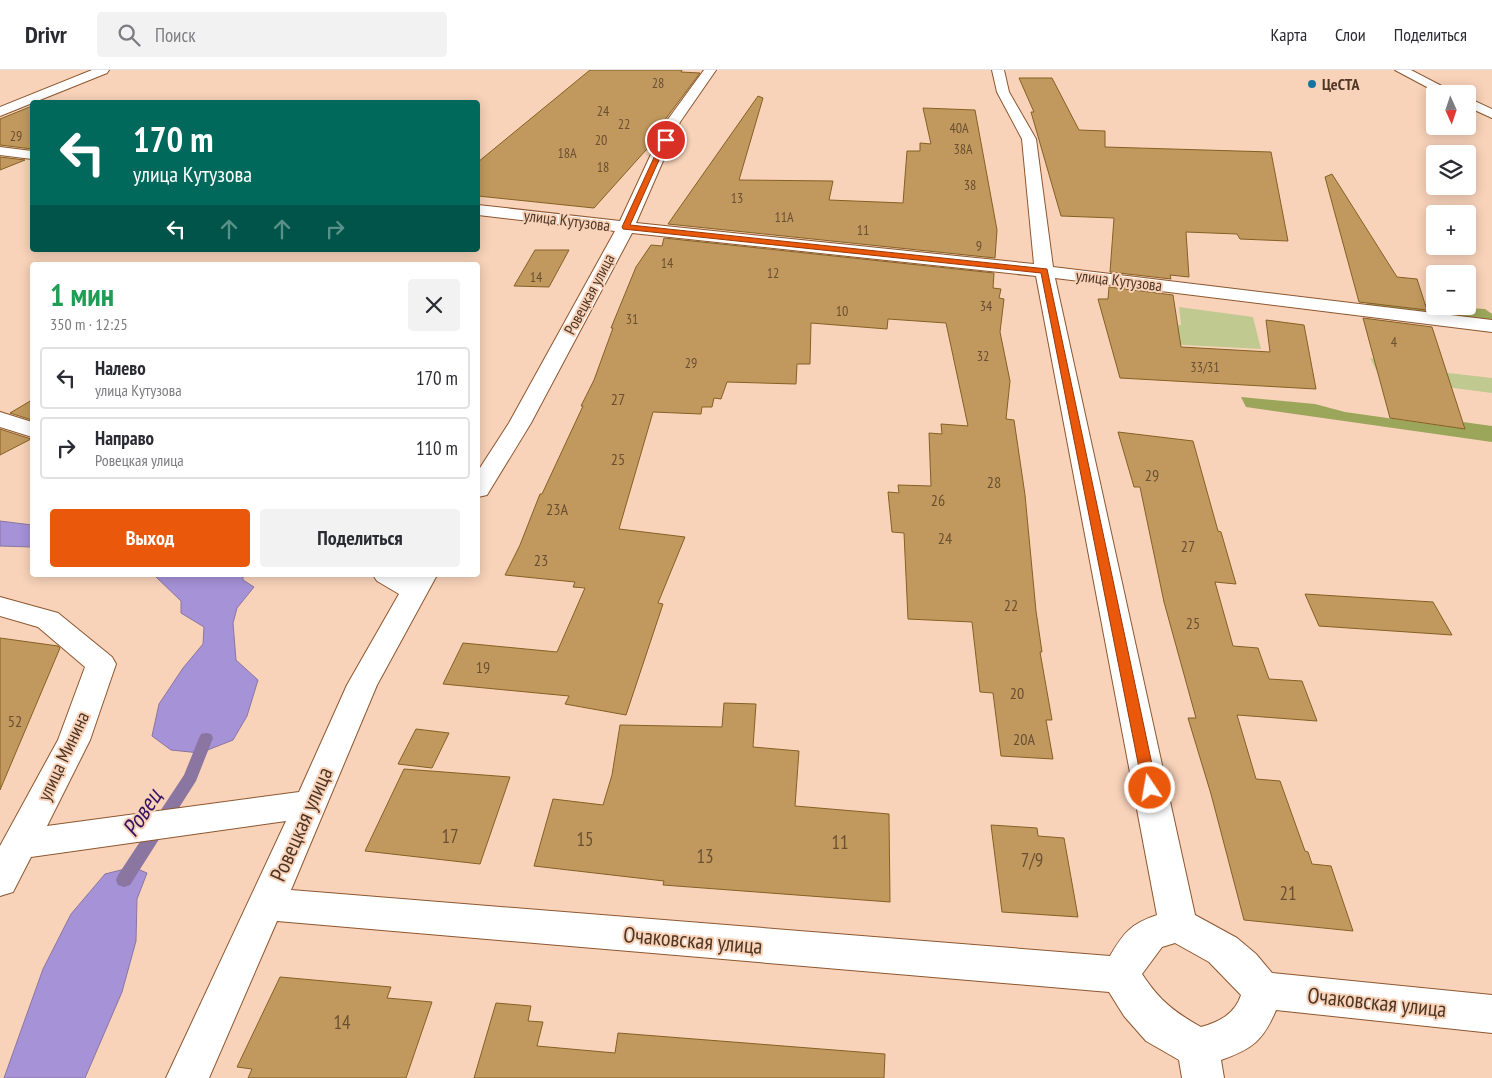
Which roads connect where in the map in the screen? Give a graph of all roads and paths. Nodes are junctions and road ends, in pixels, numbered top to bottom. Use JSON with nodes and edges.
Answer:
{"nodes":[{"id":1,"x":103,"y":70,"type":"edge"},
{"id":2,"x":710,"y":70,"type":"edge"},
{"id":3,"x":998,"y":70,"type":"edge"},
{"id":4,"x":1401,"y":70,"type":"edge"},
{"id":5,"x":1432,"y":85,"type":"edge"},
{"id":6,"x":1476,"y":106,"type":"edge"},
{"id":7,"x":0,"y":112,"type":"edge"},
{"id":8,"x":1488,"y":112,"type":"edge"},
{"id":9,"x":0,"y":151,"type":"edge"},
{"id":10,"x":30,"y":155,"type":"edge"},
{"id":11,"x":480,"y":210,"type":"edge"},
{"id":12,"x":626,"y":227,"type":"junction"},
{"id":13,"x":1044,"y":271,"type":"junction"},
{"id":14,"x":1492,"y":326,"type":"edge"},
{"id":15,"x":0,"y":419,"type":"edge"},
{"id":16,"x":30,"y":429,"type":"edge"},
{"id":17,"x":480,"y":487,"type":"edge"},
{"id":18,"x":408,"y":580,"type":"edge"},
{"id":19,"x":0,"y":606,"type":"edge"},
{"id":20,"x":311,"y":804,"type":"junction"},
{"id":21,"x":19,"y":844,"type":"junction"},
{"id":22,"x":0,"y":880,"type":"edge"},
{"id":23,"x":265,"y":904,"type":"junction"},
{"id":24,"x":1178,"y":925,"type":"junction"},
{"id":25,"x":1121,"y":975,"type":"junction"},
{"id":26,"x":1262,"y":990,"type":"junction"},
{"id":27,"x":1492,"y":1014,"type":"edge"},
{"id":28,"x":1201,"y":1063,"type":"edge"},
{"id":29,"x":187,"y":1078,"type":"edge"}],
"edges":[{"from":1,"to":7,"type":"street"},
{"from":2,"to":12,"type":"street","name":"Ровецкая улица"},
{"from":3,"to":13,"type":"street"},
{"from":4,"to":5,"type":"street"},
{"from":6,"to":8,"type":"street"},
{"from":9,"to":10,"type":"street"},
{"from":11,"to":12,"type":"street","name":"улица Кутузова"},
{"from":12,"to":13,"type":"street","name":"улица Кутузова"},
{"from":12,"to":17,"type":"street","name":"Ровецкая улица"},
{"from":13,"to":14,"type":"street","name":"улица Кутузова"},
{"from":13,"to":24,"type":"street"},
{"from":15,"to":16,"type":"street"},
{"from":18,"to":20,"type":"street","name":"Ровецкая улица"},
{"from":19,"to":21,"type":"street","name":"улица Минина"},
{"from":20,"to":21,"type":"street"},
{"from":20,"to":23,"type":"street","name":"Ровецкая улица"},
{"from":21,"to":22,"type":"street"},
{"from":23,"to":25,"type":"street","name":"Очаковская улица"},
{"from":23,"to":29,"type":"street","name":"Ровецкая улица"},
{"from":24,"to":25,"type":"street"},
{"from":24,"to":26,"type":"street"},
{"from":25,"to":28,"type":"street"},
{"from":26,"to":27,"type":"street","name":"Очаковская улица"},
{"from":26,"to":28,"type":"street"}]}
